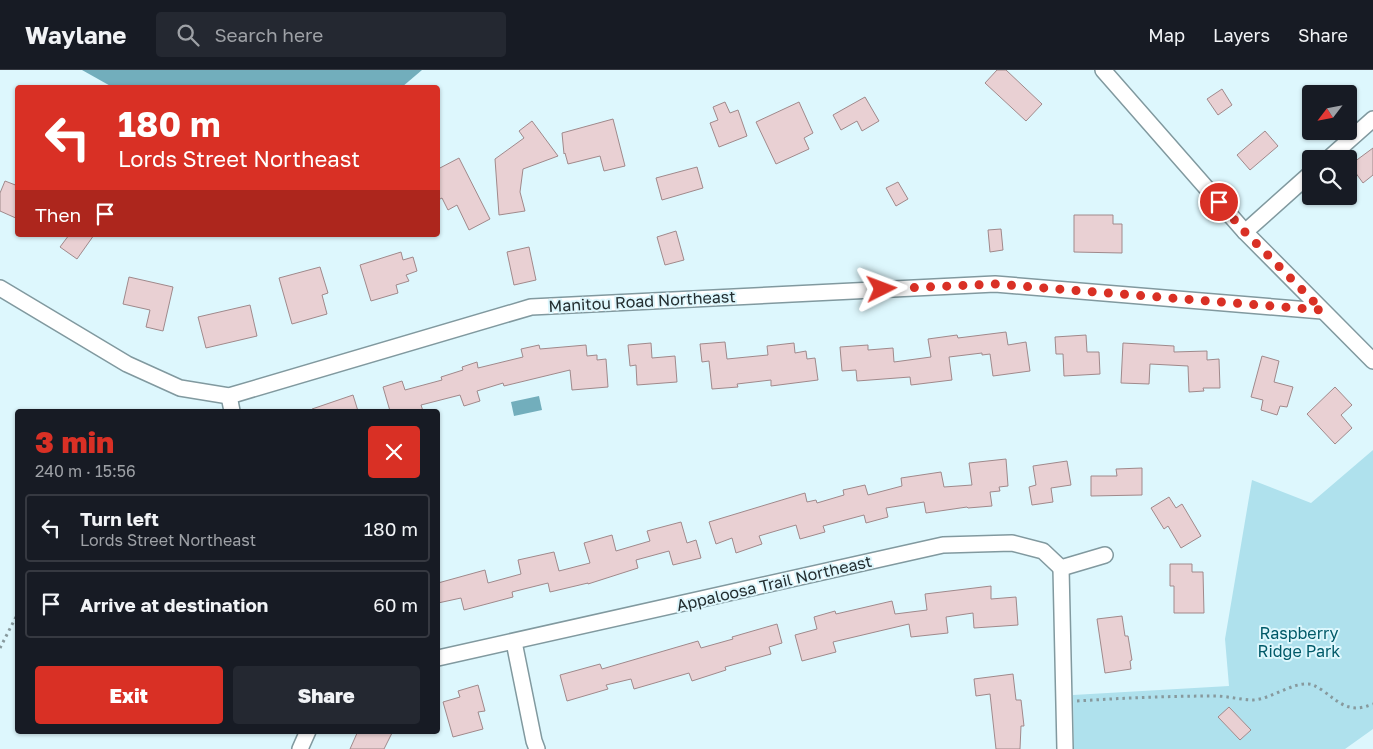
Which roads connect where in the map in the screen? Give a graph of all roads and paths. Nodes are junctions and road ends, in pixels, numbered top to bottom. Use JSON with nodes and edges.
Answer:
{"nodes":[{"id":1,"x":1103,"y":70,"type":"edge"},
{"id":2,"x":1373,"y":119,"type":"edge"},
{"id":3,"x":1338,"y":150,"type":"edge"},
{"id":4,"x":1302,"y":181,"type":"edge"},
{"id":5,"x":1245,"y":232,"type":"junction"},
{"id":6,"x":0,"y":288,"type":"edge"},
{"id":7,"x":1322,"y":310,"type":"junction"},
{"id":8,"x":1373,"y":361,"type":"edge"},
{"id":9,"x":229,"y":396,"type":"junction"},
{"id":10,"x":232,"y":409,"type":"edge"},
{"id":11,"x":1105,"y":555,"type":"dead end"},
{"id":12,"x":1061,"y":568,"type":"junction"},
{"id":13,"x":15,"y":619,"type":"edge"},
{"id":14,"x":514,"y":642,"type":"junction"},
{"id":15,"x":0,"y":648,"type":"edge"},
{"id":16,"x":440,"y":658,"type":"edge"},
{"id":17,"x":1064,"y":702,"type":"junction"},
{"id":18,"x":1373,"y":704,"type":"edge"},
{"id":19,"x":307,"y":734,"type":"edge"},
{"id":20,"x":300,"y":749,"type":"edge"},
{"id":21,"x":537,"y":749,"type":"edge"},
{"id":22,"x":1065,"y":749,"type":"edge"}],
"edges":[{"from":1,"to":5,"type":"street"},
{"from":2,"to":3,"type":"street"},
{"from":4,"to":5,"type":"street"},
{"from":5,"to":7,"type":"street"},
{"from":6,"to":9,"type":"street","name":"Manitou Road Northeast"},
{"from":7,"to":8,"type":"street"},
{"from":7,"to":9,"type":"street","name":"Manitou Road Northeast"},
{"from":9,"to":10,"type":"street"},
{"from":11,"to":12,"type":"street"},
{"from":12,"to":14,"type":"street","name":"Appaloosa Trail Northeast"},
{"from":12,"to":17,"type":"street"},
{"from":13,"to":15,"type":"path"},
{"from":14,"to":16,"type":"street","name":"Appaloosa Trail Northeast"},
{"from":14,"to":21,"type":"street"},
{"from":17,"to":18,"type":"path"},
{"from":17,"to":22,"type":"street"},
{"from":19,"to":20,"type":"street"}]}
